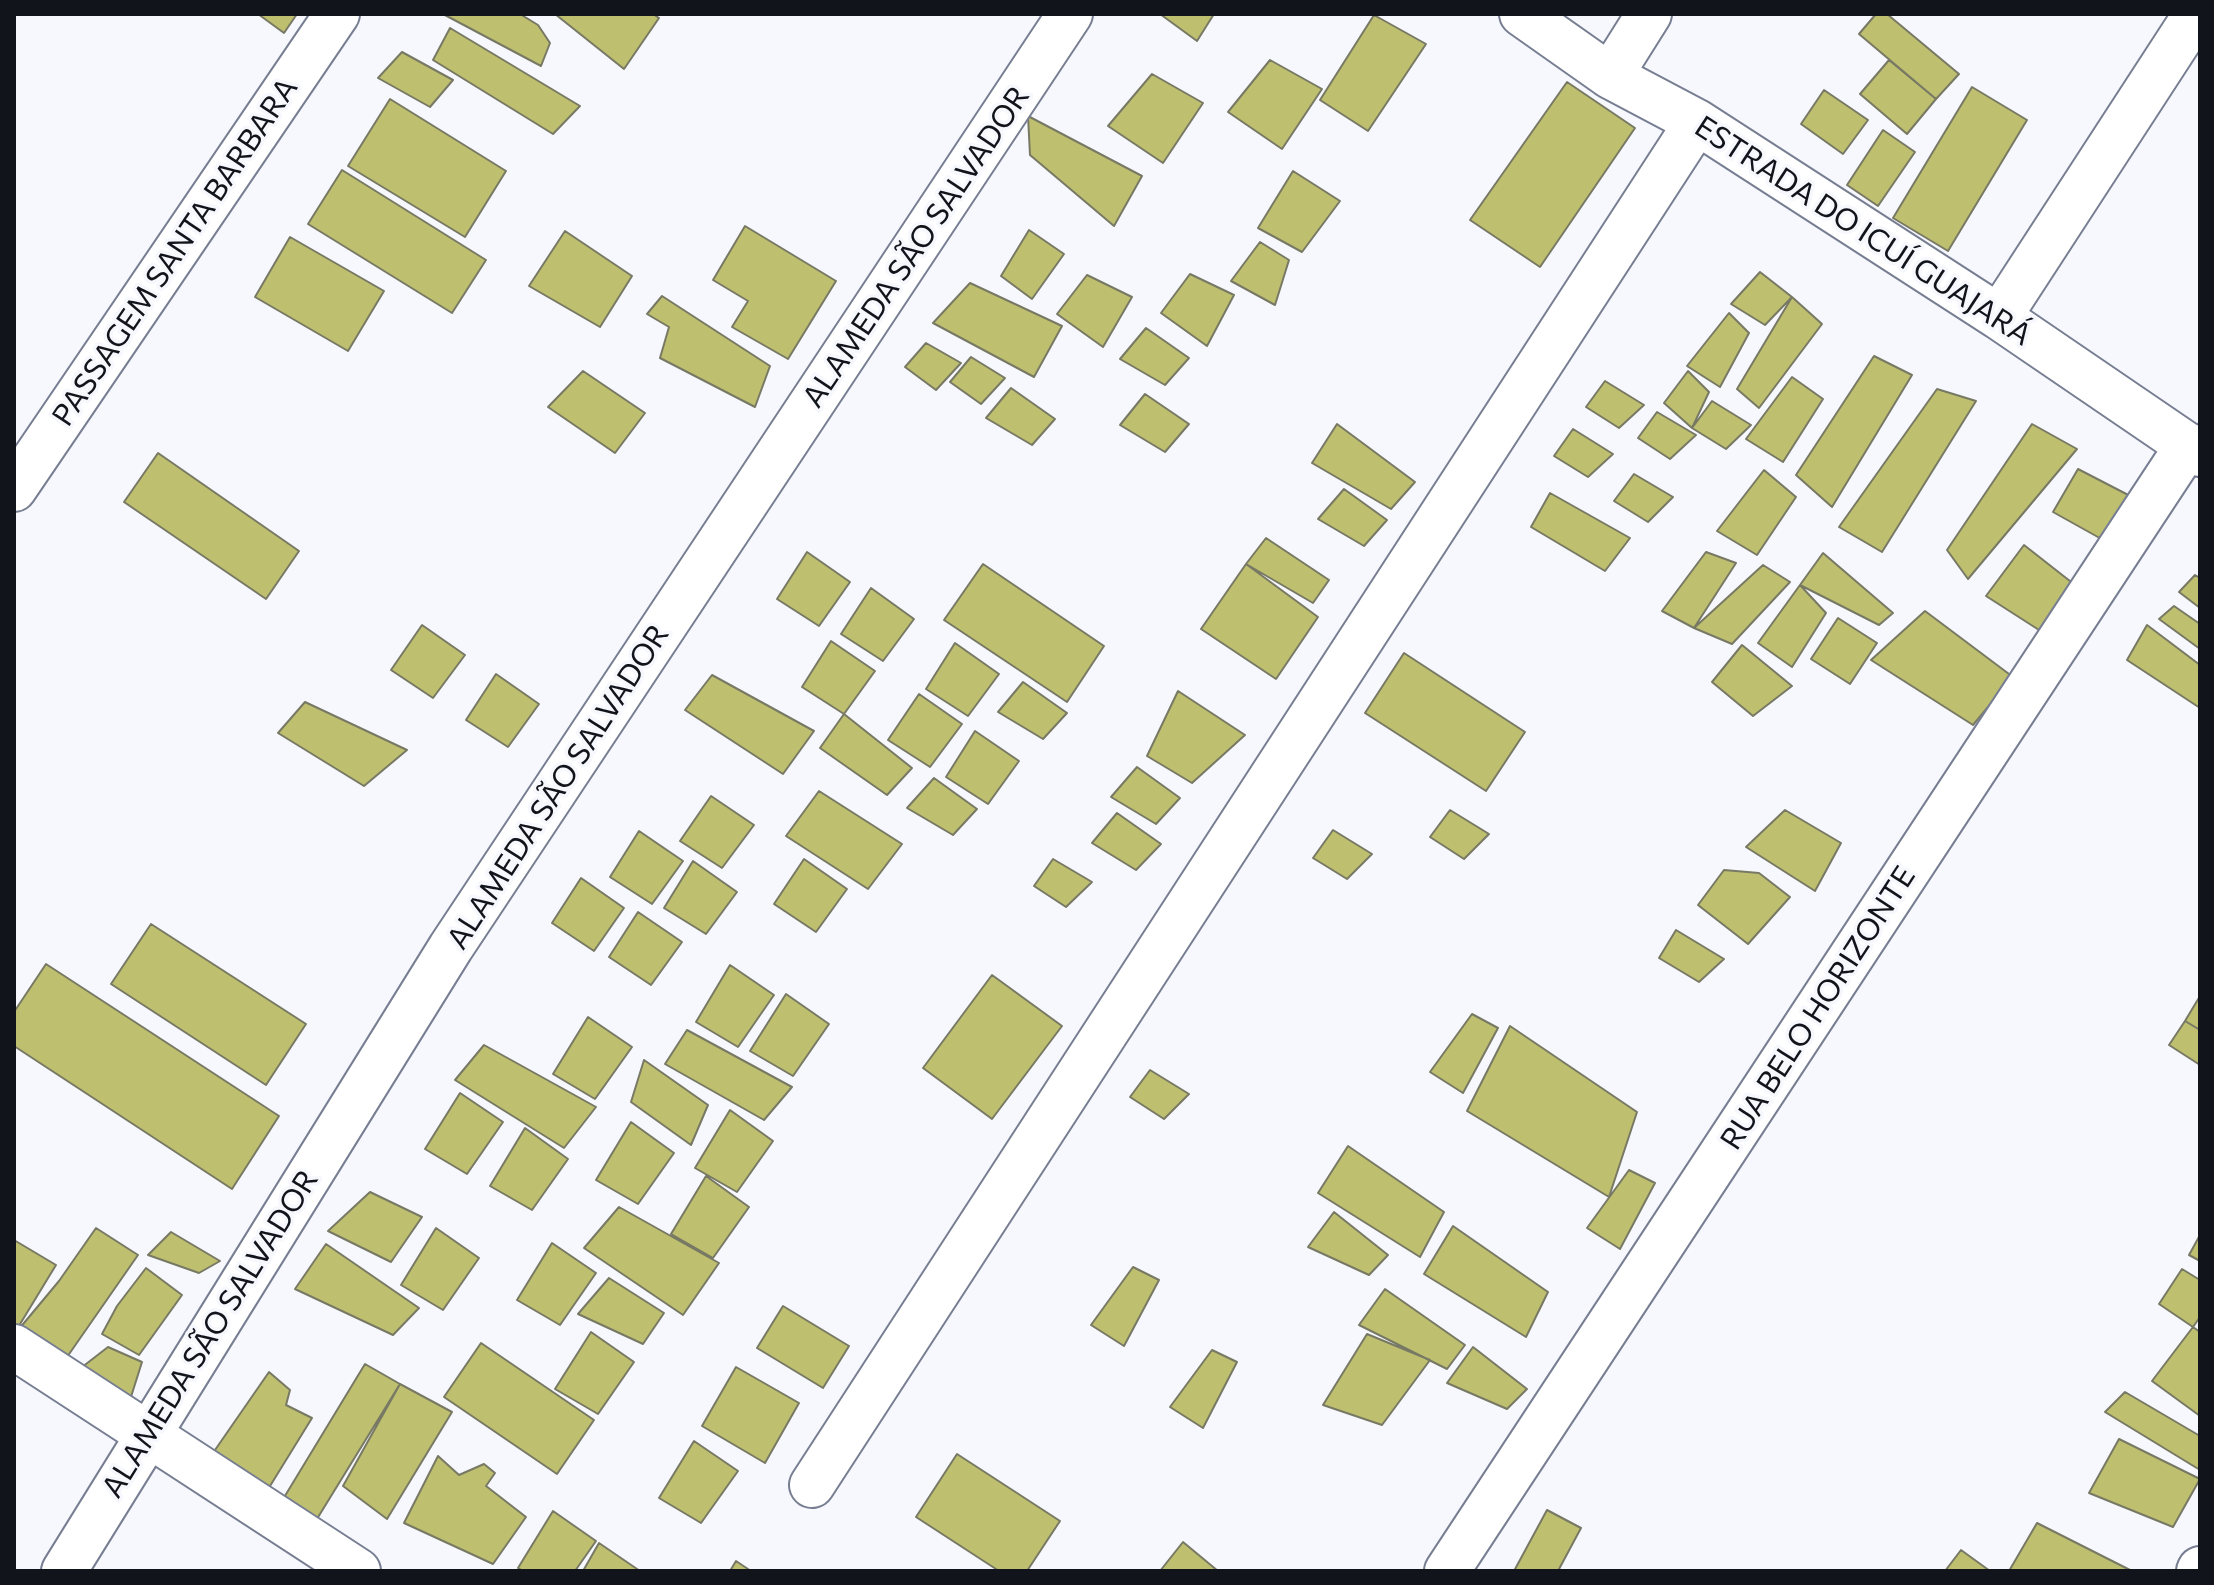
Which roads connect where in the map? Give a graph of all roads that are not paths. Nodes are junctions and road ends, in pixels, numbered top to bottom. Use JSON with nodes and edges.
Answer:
{"nodes":[{"id":1,"x":337,"y":14,"type":"edge"},
{"id":2,"x":1070,"y":14,"type":"edge"},
{"id":3,"x":1522,"y":14,"type":"edge"},
{"id":4,"x":1649,"y":14,"type":"edge"},
{"id":5,"x":2196,"y":14,"type":"edge"},
{"id":6,"x":1610,"y":76,"type":"junction"},
{"id":7,"x":1697,"y":122,"type":"junction"},
{"id":8,"x":1999,"y":317,"type":"junction"},
{"id":9,"x":2194,"y":450,"type":"edge"},
{"id":10,"x":14,"y":489,"type":"edge"},
{"id":11,"x":14,"y":1347,"type":"edge"},
{"id":12,"x":148,"y":1433,"type":"junction"},
{"id":13,"x":812,"y":1485,"type":"dead end"},
{"id":14,"x":64,"y":1571,"type":"edge"},
{"id":15,"x":358,"y":1571,"type":"edge"},
{"id":16,"x":1447,"y":1571,"type":"edge"}],
"edges":[{"from":1,"to":10,"type":"street","name":"PASSAGEM SANTA BARBARA"},
{"from":2,"to":12,"type":"street","name":"ALAMEDA SÃO SALVADOR"},
{"from":3,"to":6,"type":"street","name":"ESTRADA DO ICUÍ GUAJARÁ"},
{"from":4,"to":6,"type":"street"},
{"from":5,"to":8,"type":"street"},
{"from":6,"to":7,"type":"street","name":"ESTRADA DO ICUÍ GUAJARÁ"},
{"from":7,"to":8,"type":"street","name":"ESTRADA DO ICUÍ GUAJARÁ"},
{"from":7,"to":13,"type":"street"},
{"from":8,"to":9,"type":"street","name":"ESTRADA DO ICUÍ GUAJARÁ"},
{"from":9,"to":16,"type":"street","name":"RUA BELO HORIZONTE"},
{"from":11,"to":12,"type":"street"},
{"from":12,"to":14,"type":"street","name":"ALAMEDA SÃO SALVADOR"},
{"from":12,"to":15,"type":"street"}]}
